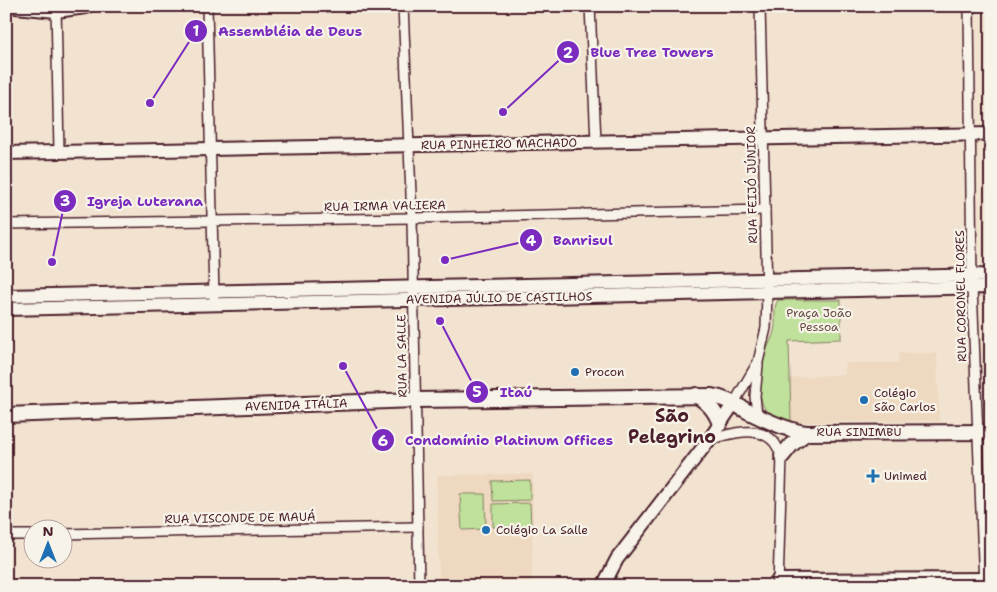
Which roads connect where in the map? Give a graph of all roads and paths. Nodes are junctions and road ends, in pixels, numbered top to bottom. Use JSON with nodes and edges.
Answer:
{"nodes":[{"id":1,"x":16,"y":6,"type":"edge"},
{"id":2,"x":86,"y":6,"type":"edge"},
{"id":3,"x":207,"y":6,"type":"edge"},
{"id":4,"x":403,"y":6,"type":"edge"},
{"id":5,"x":590,"y":6,"type":"edge"},
{"id":6,"x":760,"y":6,"type":"edge"},
{"id":7,"x":968,"y":6,"type":"edge"},
{"id":8,"x":56,"y":8,"type":"edge"},
{"id":9,"x":971,"y":134,"type":"junction"},
{"id":10,"x":991,"y":134,"type":"edge"},
{"id":11,"x":764,"y":138,"type":"junction"},
{"id":12,"x":596,"y":142,"type":"junction"},
{"id":13,"x":408,"y":145,"type":"junction"},
{"id":14,"x":210,"y":149,"type":"junction"},
{"id":15,"x":59,"y":152,"type":"junction"},
{"id":16,"x":6,"y":153,"type":"edge"},
{"id":17,"x":765,"y":210,"type":"junction"},
{"id":18,"x":412,"y":218,"type":"junction"},
{"id":19,"x":213,"y":221,"type":"junction"},
{"id":20,"x":6,"y":224,"type":"edge"},
{"id":21,"x":991,"y":275,"type":"edge"},
{"id":22,"x":972,"y":281,"type":"junction"},
{"id":23,"x":767,"y":286,"type":"junction"},
{"id":24,"x":991,"y":287,"type":"edge"},
{"id":25,"x":113,"y":294,"type":"junction"},
{"id":26,"x":413,"y":294,"type":"junction"},
{"id":27,"x":71,"y":295,"type":"junction"},
{"id":28,"x":6,"y":296,"type":"edge"},
{"id":29,"x":27,"y":296,"type":"junction"},
{"id":30,"x":214,"y":298,"type":"junction"},
{"id":31,"x":159,"y":299,"type":"junction"},
{"id":32,"x":113,"y":307,"type":"junction"},
{"id":33,"x":72,"y":308,"type":"junction"},
{"id":34,"x":6,"y":309,"type":"edge"},
{"id":35,"x":26,"y":309,"type":"junction"},
{"id":36,"x":758,"y":362,"type":"junction"},
{"id":37,"x":696,"y":395,"type":"junction"},
{"id":38,"x":416,"y":400,"type":"junction"},
{"id":39,"x":734,"y":403,"type":"junction"},
{"id":40,"x":6,"y":415,"type":"edge"},
{"id":41,"x":757,"y":415,"type":"junction"},
{"id":42,"x":720,"y":424,"type":"junction"},
{"id":43,"x":806,"y":432,"type":"junction"},
{"id":44,"x":984,"y":432,"type":"edge"},
{"id":45,"x":709,"y":440,"type":"junction"},
{"id":46,"x":782,"y":456,"type":"junction"},
{"id":47,"x":418,"y":527,"type":"junction"},
{"id":48,"x":22,"y":534,"type":"edge"},
{"id":49,"x":72,"y":534,"type":"edge"},
{"id":50,"x":6,"y":535,"type":"edge"},
{"id":51,"x":986,"y":581,"type":"edge"},
{"id":52,"x":778,"y":583,"type":"edge"},
{"id":53,"x":419,"y":586,"type":"edge"},
{"id":54,"x":603,"y":586,"type":"edge"}],
"edges":[{"from":1,"to":8,"type":"main road"},
{"from":2,"to":8,"type":"main road"},
{"from":3,"to":14,"type":"street"},
{"from":4,"to":13,"type":"street","name":"RUA LA SALLE"},
{"from":5,"to":12,"type":"street"},
{"from":6,"to":11,"type":"street","name":"RUA FEIJÓ JÚNIOR"},
{"from":7,"to":9,"type":"street","name":"RUA CORONEL FLORES"},
{"from":8,"to":15,"type":"street"},
{"from":9,"to":10,"type":"street","name":"RUA PINHEIRO MACHADO"},
{"from":9,"to":11,"type":"street","name":"RUA PINHEIRO MACHADO"},
{"from":9,"to":22,"type":"street","name":"RUA CORONEL FLORES"},
{"from":11,"to":12,"type":"street","name":"RUA PINHEIRO MACHADO"},
{"from":11,"to":17,"type":"street","name":"RUA FEIJÓ JÚNIOR"},
{"from":12,"to":13,"type":"street","name":"RUA PINHEIRO MACHADO"},
{"from":13,"to":14,"type":"street","name":"RUA PINHEIRO MACHADO"},
{"from":13,"to":18,"type":"street","name":"RUA LA SALLE"},
{"from":14,"to":15,"type":"street","name":"RUA PINHEIRO MACHADO"},
{"from":14,"to":19,"type":"street"},
{"from":15,"to":16,"type":"street","name":"RUA PINHEIRO MACHADO"},
{"from":17,"to":18,"type":"street","name":"RUA IRMA VALIERA"},
{"from":17,"to":23,"type":"street","name":"RUA FEIJÓ JÚNIOR"},
{"from":18,"to":19,"type":"street","name":"RUA IRMA VALIERA"},
{"from":18,"to":26,"type":"street","name":"RUA LA SALLE"},
{"from":19,"to":20,"type":"street","name":"RUA IRMA VALIERA"},
{"from":19,"to":30,"type":"street"},
{"from":21,"to":22,"type":"street","name":"AVENIDA JÚLIO DE CASTILHOS"},
{"from":22,"to":23,"type":"street","name":"AVENIDA JÚLIO DE CASTILHOS"},
{"from":22,"to":24,"type":"street","name":"AVENIDA JÚLIO DE CASTILHOS"},
{"from":22,"to":44,"type":"street","name":"RUA CORONEL FLORES"},
{"from":23,"to":26,"type":"street","name":"AVENIDA JÚLIO DE CASTILHOS"},
{"from":23,"to":36,"type":"street","name":"RUA FEIJÓ JÚNIOR"},
{"from":25,"to":27,"type":"street","name":"AVENIDA JÚLIO DE CASTILHOS"},
{"from":25,"to":31,"type":"street","name":"AVENIDA JÚLIO DE CASTILHOS"},
{"from":25,"to":32,"type":"street"},
{"from":26,"to":30,"type":"street","name":"AVENIDA JÚLIO DE CASTILHOS"},
{"from":26,"to":38,"type":"street","name":"RUA LA SALLE"},
{"from":27,"to":29,"type":"street","name":"AVENIDA JÚLIO DE CASTILHOS"},
{"from":27,"to":33,"type":"street"},
{"from":28,"to":29,"type":"street","name":"AVENIDA JÚLIO DE CASTILHOS"},
{"from":29,"to":35,"type":"street"},
{"from":30,"to":31,"type":"street","name":"AVENIDA JÚLIO DE CASTILHOS"},
{"from":31,"to":32,"type":"street","name":"AVENIDA JÚLIO DE CASTILHOS"},
{"from":32,"to":33,"type":"street","name":"AVENIDA JÚLIO DE CASTILHOS"},
{"from":33,"to":35,"type":"street","name":"AVENIDA JÚLIO DE CASTILHOS"},
{"from":34,"to":35,"type":"street","name":"AVENIDA JÚLIO DE CASTILHOS"},
{"from":36,"to":39,"type":"street","name":"RUA FEIJÓ JÚNIOR"},
{"from":36,"to":41,"type":"street","name":"RUA FEIJÓ JÚNIOR"},
{"from":37,"to":38,"type":"main road","name":"AVENIDA ITÁLIA"},
{"from":37,"to":39,"type":"main road","name":"AVENIDA ITÁLIA"},
{"from":37,"to":42,"type":"main road"},
{"from":38,"to":40,"type":"main road","name":"AVENIDA ITÁLIA"},
{"from":38,"to":47,"type":"street","name":"RUA LA SALLE"},
{"from":39,"to":41,"type":"main road","name":"RUA SINIMBU"},
{"from":39,"to":42,"type":"street"},
{"from":41,"to":43,"type":"main road","name":"RUA SINIMBU"},
{"from":42,"to":45,"type":"street"},
{"from":43,"to":44,"type":"main road","name":"RUA SINIMBU"},
{"from":43,"to":46,"type":"main road"},
{"from":44,"to":51,"type":"street","name":"RUA CORONEL FLORES"},
{"from":45,"to":46,"type":"street"},
{"from":45,"to":54,"type":"street"},
{"from":46,"to":52,"type":"street"},
{"from":47,"to":49,"type":"street","name":"RUA VISCONDE DE MAUÁ"},
{"from":47,"to":53,"type":"street","name":"RUA LA SALLE"},
{"from":48,"to":50,"type":"street"},
{"from":51,"to":52,"type":"street"}]}
